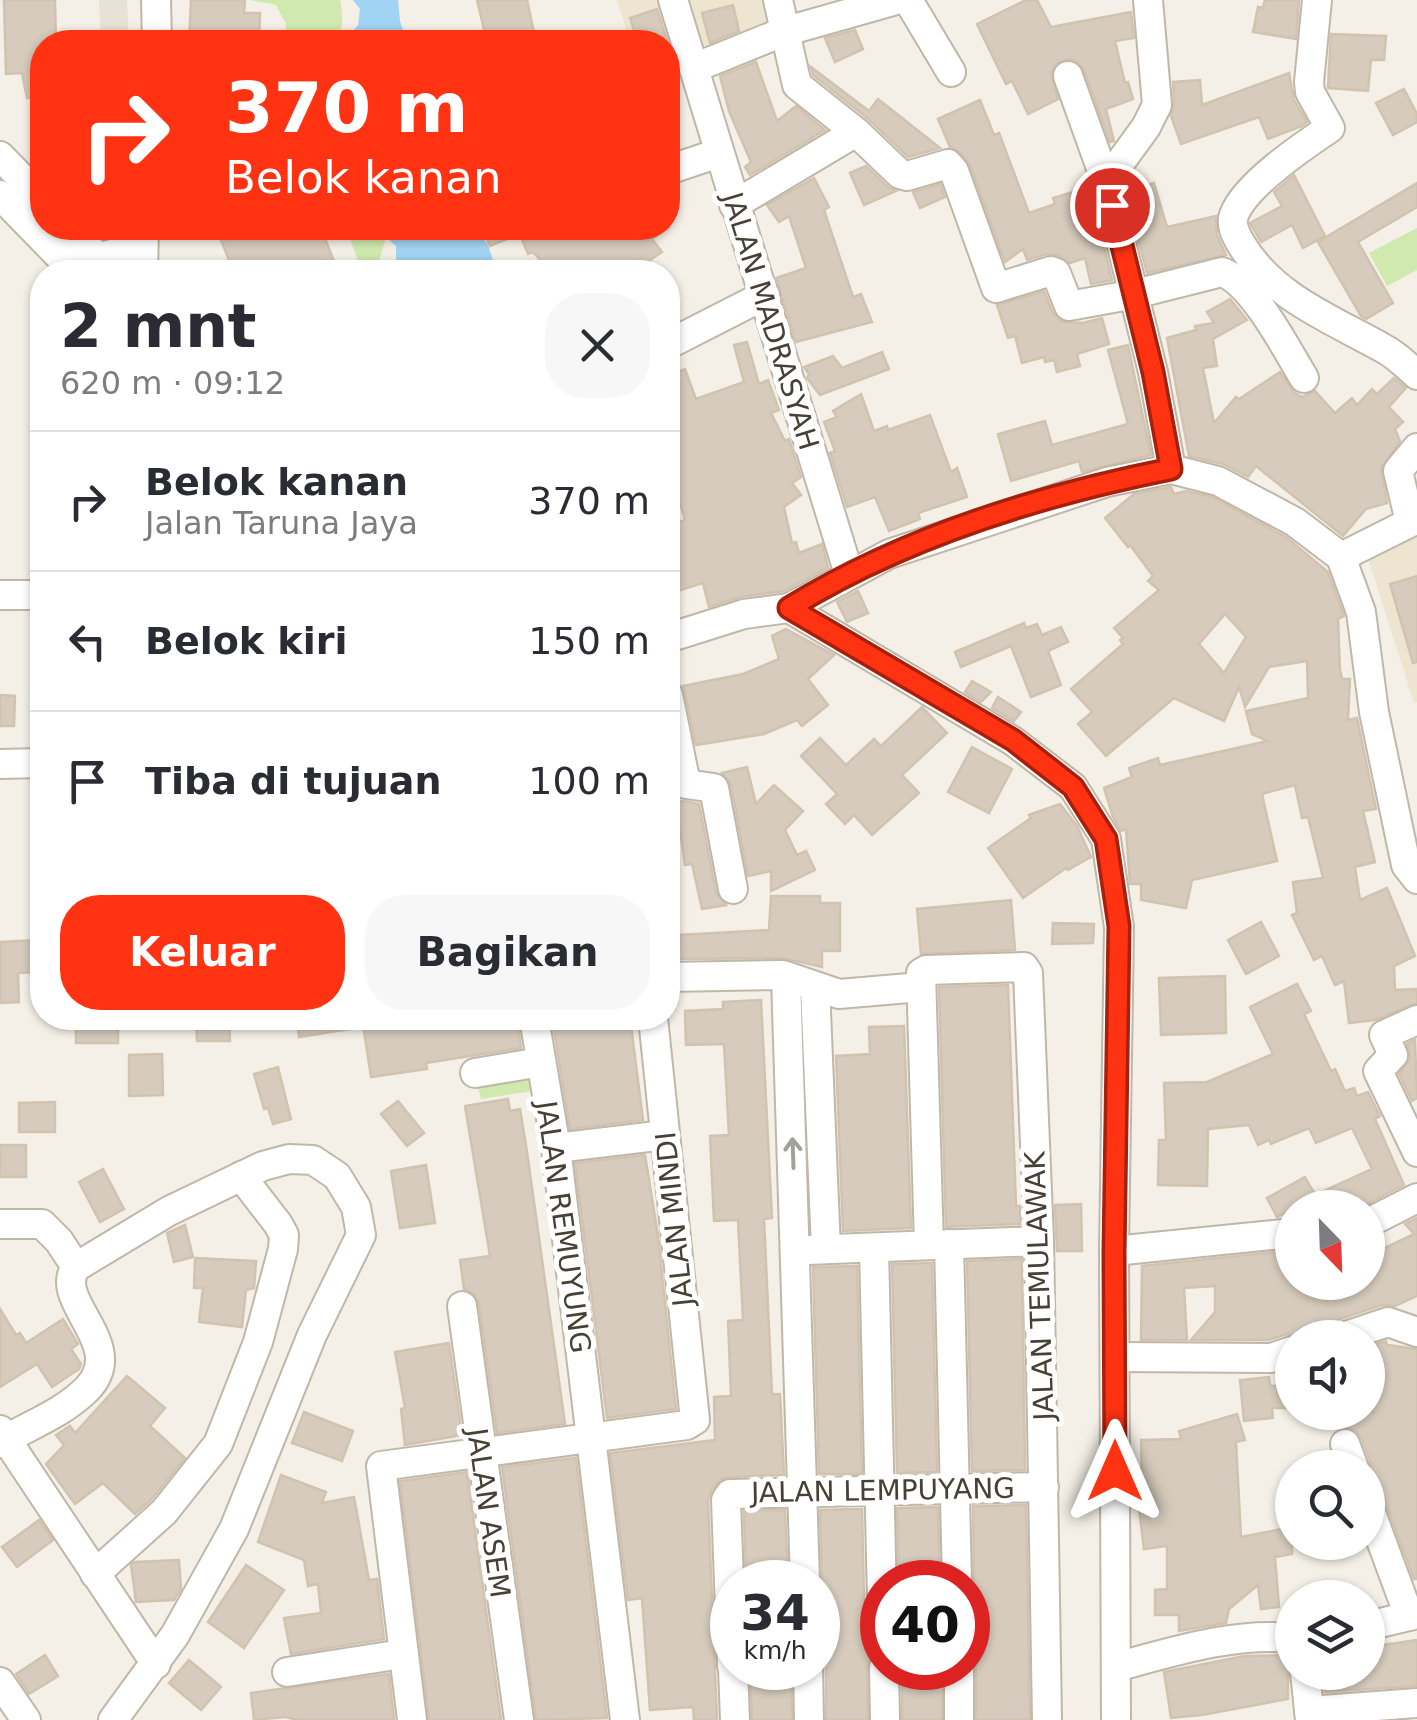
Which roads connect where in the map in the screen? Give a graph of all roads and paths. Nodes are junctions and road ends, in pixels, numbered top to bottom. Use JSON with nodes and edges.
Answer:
{"nodes":[{"id":1,"x":156,"y":0,"type":"edge"},
{"id":2,"x":673,"y":0,"type":"edge"},
{"id":3,"x":778,"y":0,"type":"edge"},
{"id":4,"x":896,"y":0,"type":"edge"},
{"id":5,"x":908,"y":0,"type":"edge"},
{"id":6,"x":1148,"y":0,"type":"edge"},
{"id":7,"x":1317,"y":0,"type":"edge"},
{"id":8,"x":157,"y":30,"type":"edge"},
{"id":9,"x":783,"y":32,"type":"junction"},
{"id":10,"x":694,"y":68,"type":"junction"},
{"id":11,"x":951,"y":72,"type":"dead end"},
{"id":12,"x":1068,"y":76,"type":"dead end"},
{"id":13,"x":846,"y":137,"type":"junction"},
{"id":14,"x":719,"y":154,"type":"junction"},
{"id":15,"x":0,"y":156,"type":"edge"},
{"id":16,"x":680,"y":166,"type":"edge"},
{"id":17,"x":1106,"y":182,"type":"junction"},
{"id":18,"x":30,"y":186,"type":"edge"},
{"id":19,"x":0,"y":195,"type":"edge"},
{"id":20,"x":734,"y":205,"type":"junction"},
{"id":21,"x":30,"y":219,"type":"edge"},
{"id":22,"x":55,"y":240,"type":"edge"},
{"id":23,"x":134,"y":240,"type":"edge"},
{"id":24,"x":80,"y":260,"type":"edge"},
{"id":25,"x":100,"y":260,"type":"edge"},
{"id":26,"x":1134,"y":294,"type":"junction"},
{"id":27,"x":765,"y":295,"type":"junction"},
{"id":28,"x":680,"y":339,"type":"edge"},
{"id":29,"x":1411,"y":369,"type":"edge"},
{"id":30,"x":1304,"y":378,"type":"dead end"},
{"id":31,"x":1417,"y":448,"type":"edge"},
{"id":32,"x":1171,"y":469,"type":"junction"},
{"id":33,"x":1413,"y":521,"type":"edge"},
{"id":34,"x":1341,"y":556,"type":"junction"},
{"id":35,"x":849,"y":574,"type":"junction"},
{"id":36,"x":30,"y":594,"type":"edge"},
{"id":37,"x":0,"y":595,"type":"edge"},
{"id":38,"x":789,"y":608,"type":"junction"},
{"id":39,"x":680,"y":634,"type":"edge"},
{"id":40,"x":680,"y":754,"type":"edge"},
{"id":41,"x":30,"y":763,"type":"edge"},
{"id":42,"x":0,"y":764,"type":"edge"},
{"id":43,"x":1417,"y":878,"type":"edge"},
{"id":44,"x":734,"y":888,"type":"dead end"},
{"id":45,"x":680,"y":976,"type":"edge"},
{"id":46,"x":786,"y":977,"type":"junction"},
{"id":47,"x":815,"y":987,"type":"junction"},
{"id":48,"x":921,"y":988,"type":"junction"},
{"id":49,"x":1417,"y":1020,"type":"edge"},
{"id":50,"x":536,"y":1030,"type":"edge"},
{"id":51,"x":654,"y":1030,"type":"edge"},
{"id":52,"x":541,"y":1062,"type":"junction"},
{"id":53,"x":475,"y":1072,"type":"dead end"},
{"id":54,"x":665,"y":1135,"type":"junction"},
{"id":55,"x":556,"y":1148,"type":"junction"},
{"id":56,"x":1417,"y":1152,"type":"edge"},
{"id":57,"x":242,"y":1176,"type":"junction"},
{"id":58,"x":1417,"y":1198,"type":"edge"},
{"id":59,"x":1385,"y":1214,"type":"edge"},
{"id":60,"x":0,"y":1224,"type":"edge"},
{"id":61,"x":1275,"y":1235,"type":"edge"},
{"id":62,"x":1039,"y":1241,"type":"junction"},
{"id":63,"x":939,"y":1245,"type":"junction"},
{"id":64,"x":874,"y":1248,"type":"junction"},
{"id":65,"x":826,"y":1249,"type":"junction"},
{"id":66,"x":796,"y":1251,"type":"junction"},
{"id":67,"x":1114,"y":1252,"type":"junction"},
{"id":68,"x":76,"y":1266,"type":"junction"},
{"id":69,"x":462,"y":1306,"type":"dead end"},
{"id":70,"x":1385,"y":1323,"type":"edge"},
{"id":71,"x":1417,"y":1332,"type":"edge"},
{"id":72,"x":1114,"y":1357,"type":"junction"},
{"id":73,"x":1275,"y":1357,"type":"edge"},
{"id":74,"x":592,"y":1436,"type":"junction"},
{"id":75,"x":2,"y":1438,"type":"edge"},
{"id":76,"x":480,"y":1451,"type":"junction"},
{"id":77,"x":1044,"y":1487,"type":"junction"},
{"id":78,"x":956,"y":1488,"type":"junction"},
{"id":79,"x":880,"y":1489,"type":"junction"},
{"id":80,"x":803,"y":1490,"type":"junction"},
{"id":81,"x":1385,"y":1547,"type":"edge"},
{"id":82,"x":728,"y":1560,"type":"edge"},
{"id":83,"x":805,"y":1560,"type":"edge"},
{"id":84,"x":881,"y":1560,"type":"edge"},
{"id":85,"x":957,"y":1560,"type":"edge"},
{"id":86,"x":95,"y":1574,"type":"junction"},
{"id":87,"x":1413,"y":1615,"type":"edge"},
{"id":88,"x":1385,"y":1622,"type":"edge"},
{"id":89,"x":1275,"y":1639,"type":"edge"},
{"id":90,"x":402,"y":1654,"type":"junction"},
{"id":91,"x":156,"y":1664,"type":"junction"},
{"id":92,"x":1116,"y":1667,"type":"junction"},
{"id":93,"x":288,"y":1672,"type":"dead end"},
{"id":94,"x":0,"y":1682,"type":"edge"},
{"id":95,"x":733,"y":1690,"type":"edge"},
{"id":96,"x":808,"y":1690,"type":"edge"},
{"id":97,"x":884,"y":1690,"type":"edge"},
{"id":98,"x":958,"y":1690,"type":"edge"},
{"id":99,"x":1307,"y":1690,"type":"edge"},
{"id":100,"x":1417,"y":1703,"type":"edge"},
{"id":101,"x":1379,"y":1714,"type":"edge"},
{"id":102,"x":1309,"y":1715,"type":"edge"},
{"id":103,"x":26,"y":1720,"type":"edge"},
{"id":104,"x":113,"y":1720,"type":"edge"},
{"id":105,"x":412,"y":1720,"type":"edge"},
{"id":106,"x":519,"y":1720,"type":"edge"},
{"id":107,"x":625,"y":1720,"type":"edge"},
{"id":108,"x":735,"y":1720,"type":"edge"},
{"id":109,"x":809,"y":1720,"type":"edge"},
{"id":110,"x":884,"y":1720,"type":"edge"},
{"id":111,"x":959,"y":1720,"type":"edge"},
{"id":112,"x":1046,"y":1720,"type":"edge"},
{"id":113,"x":1116,"y":1720,"type":"edge"}],
"edges":[{"from":1,"to":8,"type":"street"},
{"from":2,"to":10,"type":"street","name":"JALAN MADRASYAH"},
{"from":3,"to":9,"type":"street"},
{"from":4,"to":9,"type":"street"},
{"from":5,"to":11,"type":"street"},
{"from":6,"to":17,"type":"street"},
{"from":7,"to":29,"type":"street"},
{"from":9,"to":10,"type":"street"},
{"from":9,"to":13,"type":"street"},
{"from":10,"to":14,"type":"street","name":"JALAN MADRASYAH"},
{"from":12,"to":17,"type":"street"},
{"from":13,"to":20,"type":"street"},
{"from":13,"to":26,"type":"street"},
{"from":14,"to":16,"type":"street"},
{"from":14,"to":20,"type":"street","name":"JALAN MADRASYAH"},
{"from":15,"to":18,"type":"street"},
{"from":17,"to":26,"type":"street"},
{"from":19,"to":21,"type":"street"},
{"from":20,"to":27,"type":"street","name":"JALAN MADRASYAH"},
{"from":22,"to":24,"type":"street"},
{"from":23,"to":25,"type":"street"},
{"from":26,"to":30,"type":"street"},
{"from":26,"to":32,"type":"street"},
{"from":27,"to":28,"type":"street"},
{"from":27,"to":35,"type":"street","name":"JALAN MADRASYAH"},
{"from":31,"to":33,"type":"street"},
{"from":32,"to":34,"type":"street"},
{"from":32,"to":35,"type":"street"},
{"from":33,"to":34,"type":"street"},
{"from":34,"to":43,"type":"street"},
{"from":35,"to":38,"type":"street"},
{"from":36,"to":37,"type":"street"},
{"from":38,"to":39,"type":"street"},
{"from":38,"to":67,"type":"street"},
{"from":40,"to":44,"type":"street"},
{"from":41,"to":42,"type":"street"},
{"from":45,"to":46,"type":"street"},
{"from":46,"to":47,"type":"street"},
{"from":66,"to":46,"type":"street","one_way":true},
{"from":47,"to":48,"type":"street"},
{"from":47,"to":65,"type":"street"},
{"from":48,"to":62,"type":"street","name":"JALAN TEMULAWAK"},
{"from":48,"to":63,"type":"street"},
{"from":49,"to":56,"type":"street"},
{"from":50,"to":52,"type":"street","name":"JALAN REMUYUNG"},
{"from":51,"to":54,"type":"street","name":"JALAN MINDI"},
{"from":52,"to":53,"type":"street"},
{"from":52,"to":55,"type":"street","name":"JALAN REMUYUNG"},
{"from":54,"to":55,"type":"street"},
{"from":54,"to":74,"type":"street","name":"JALAN MINDI"},
{"from":55,"to":74,"type":"street","name":"JALAN REMUYUNG"},
{"from":57,"to":68,"type":"street"},
{"from":57,"to":86,"type":"street"},
{"from":57,"to":91,"type":"street"},
{"from":58,"to":59,"type":"street"},
{"from":60,"to":68,"type":"street"},
{"from":61,"to":67,"type":"street"},
{"from":62,"to":63,"type":"street"},
{"from":62,"to":77,"type":"street","name":"JALAN TEMULAWAK"},
{"from":63,"to":64,"type":"street"},
{"from":63,"to":78,"type":"street"},
{"from":64,"to":65,"type":"street"},
{"from":64,"to":79,"type":"street"},
{"from":65,"to":66,"type":"street"},
{"from":66,"to":80,"type":"street"},
{"from":67,"to":72,"type":"street"},
{"from":68,"to":75,"type":"street"},
{"from":69,"to":76,"type":"street","name":"JALAN ASEM"},
{"from":70,"to":71,"type":"street"},
{"from":72,"to":73,"type":"street"},
{"from":72,"to":92,"type":"street"},
{"from":74,"to":76,"type":"street"},
{"from":74,"to":107,"type":"street","name":"JALAN REMUYUNG"},
{"from":75,"to":86,"type":"street"},
{"from":76,"to":90,"type":"street"},
{"from":76,"to":106,"type":"street","name":"JALAN ASEM"},
{"from":77,"to":78,"type":"street","name":"JALAN LEMPUYANG"},
{"from":77,"to":112,"type":"street","name":"JALAN TEMULAWAK"},
{"from":78,"to":79,"type":"street","name":"JALAN LEMPUYANG"},
{"from":78,"to":85,"type":"street"},
{"from":79,"to":80,"type":"street","name":"JALAN LEMPUYANG"},
{"from":79,"to":84,"type":"street"},
{"from":80,"to":82,"type":"street","name":"JALAN LEMPUYANG"},
{"from":80,"to":83,"type":"street"},
{"from":81,"to":87,"type":"street"},
{"from":86,"to":91,"type":"street"},
{"from":87,"to":88,"type":"street"},
{"from":89,"to":92,"type":"street"},
{"from":90,"to":93,"type":"street"},
{"from":90,"to":105,"type":"street"},
{"from":91,"to":104,"type":"street"},
{"from":92,"to":113,"type":"street"},
{"from":94,"to":103,"type":"street"},
{"from":95,"to":108,"type":"street"},
{"from":96,"to":109,"type":"street"},
{"from":97,"to":110,"type":"street"},
{"from":98,"to":111,"type":"street"},
{"from":99,"to":102,"type":"street"},
{"from":100,"to":101,"type":"street"},
{"from":101,"to":102,"type":"street"}]}
